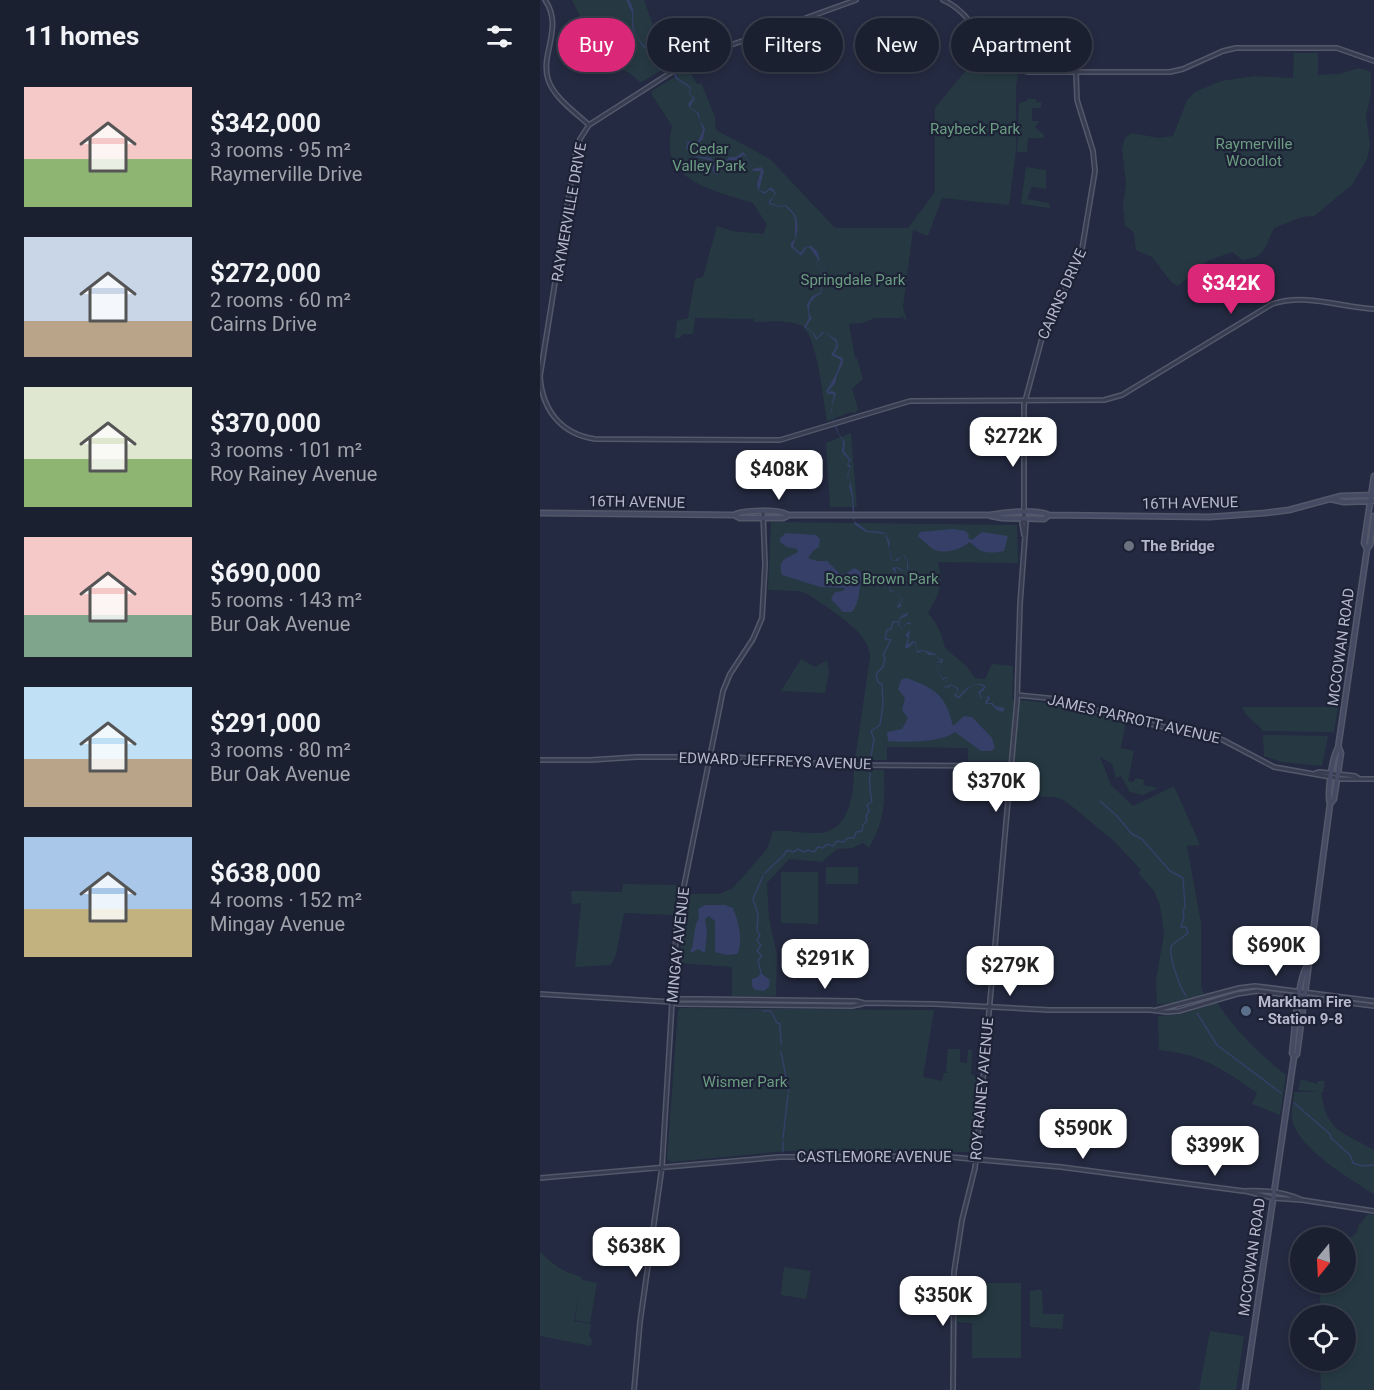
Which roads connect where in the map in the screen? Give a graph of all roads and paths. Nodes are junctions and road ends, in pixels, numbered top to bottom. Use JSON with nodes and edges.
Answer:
{"nodes":[{"id":1,"x":545,"y":0,"type":"edge"},
{"id":2,"x":856,"y":0,"type":"edge"},
{"id":3,"x":943,"y":0,"type":"edge"},
{"id":4,"x":964,"y":18,"type":"edge"},
{"id":5,"x":1374,"y":61,"type":"edge"},
{"id":6,"x":1076,"y":72,"type":"edge"},
{"id":7,"x":1092,"y":72,"type":"edge"},
{"id":8,"x":589,"y":125,"type":"junction"},
{"id":9,"x":1374,"y":309,"type":"edge"},
{"id":10,"x":1025,"y":401,"type":"junction"},
{"id":11,"x":1374,"y":476,"type":"edge"},
{"id":12,"x":1372,"y":495,"type":"edge"},
{"id":13,"x":1329,"y":499,"type":"junction"},
{"id":14,"x":1372,"y":501,"type":"edge"},
{"id":15,"x":763,"y":512,"type":"junction"},
{"id":16,"x":540,"y":513,"type":"edge"},
{"id":17,"x":1024,"y":513,"type":"junction"},
{"id":18,"x":734,"y":515,"type":"junction"},
{"id":19,"x":789,"y":515,"type":"junction"},
{"id":20,"x":990,"y":515,"type":"junction"},
{"id":21,"x":1049,"y":515,"type":"junction"},
{"id":22,"x":1374,"y":516,"type":"edge"},
{"id":23,"x":764,"y":518,"type":"junction"},
{"id":24,"x":1024,"y":519,"type":"junction"},
{"id":25,"x":1367,"y":549,"type":"junction"},
{"id":26,"x":1017,"y":695,"type":"junction"},
{"id":27,"x":711,"y":757,"type":"junction"},
{"id":28,"x":540,"y":760,"type":"edge"},
{"id":29,"x":1011,"y":766,"type":"junction"},
{"id":30,"x":1334,"y":776,"type":"junction"},
{"id":31,"x":1374,"y":779,"type":"edge"},
{"id":32,"x":1303,"y":992,"type":"junction"},
{"id":33,"x":540,"y":994,"type":"edge"},
{"id":34,"x":1299,"y":997,"type":"junction"},
{"id":35,"x":1305,"y":998,"type":"junction"},
{"id":36,"x":1374,"y":1001,"type":"edge"},
{"id":37,"x":672,"y":1002,"type":"junction"},
{"id":38,"x":1374,"y":1006,"type":"edge"},
{"id":39,"x":990,"y":1007,"type":"junction"},
{"id":40,"x":1155,"y":1010,"type":"junction"},
{"id":41,"x":1294,"y":1057,"type":"junction"},
{"id":42,"x":976,"y":1159,"type":"junction"},
{"id":43,"x":662,"y":1167,"type":"junction"},
{"id":44,"x":540,"y":1178,"type":"edge"},
{"id":45,"x":1274,"y":1196,"type":"junction"},
{"id":46,"x":1374,"y":1211,"type":"edge"},
{"id":47,"x":634,"y":1390,"type":"edge"},
{"id":48,"x":953,"y":1390,"type":"edge"},
{"id":49,"x":1245,"y":1390,"type":"edge"}],
"edges":[{"from":1,"to":8,"type":"street"},
{"from":2,"to":8,"type":"street","name":"RAYMERVILLE DRIVE"},
{"from":3,"to":4,"type":"street"},
{"from":5,"to":7,"type":"street"},
{"from":6,"to":10,"type":"street","name":"CAIRNS DRIVE"},
{"from":8,"to":10,"type":"street","name":"RAYMERVILLE DRIVE"},
{"from":9,"to":10,"type":"street","name":"RAYMERVILLE DRIVE"},
{"from":10,"to":17,"type":"street","name":"CAIRNS DRIVE"},
{"from":11,"to":12,"type":"main road","name":"MCCOWAN ROAD"},
{"from":12,"to":13,"type":"main road","name":"16TH AVENUE"},
{"from":12,"to":14,"type":"main road","name":"MCCOWAN ROAD"},
{"from":13,"to":14,"type":"main road","name":"16TH AVENUE"},
{"from":13,"to":21,"type":"main road","name":"16TH AVENUE"},
{"from":14,"to":25,"type":"main road","name":"MCCOWAN ROAD"},
{"from":15,"to":18,"type":"main road","name":"16TH AVENUE"},
{"from":15,"to":19,"type":"main road","name":"16TH AVENUE"},
{"from":15,"to":23,"type":"street","name":"MINGAY AVENUE"},
{"from":16,"to":18,"type":"main road","name":"16TH AVENUE"},
{"from":17,"to":20,"type":"main road","name":"16TH AVENUE"},
{"from":17,"to":21,"type":"main road","name":"16TH AVENUE"},
{"from":17,"to":24,"type":"street","name":"CAIRNS DRIVE"},
{"from":18,"to":23,"type":"main road","name":"16TH AVENUE"},
{"from":19,"to":20,"type":"main road","name":"16TH AVENUE"},
{"from":19,"to":23,"type":"main road","name":"16TH AVENUE"},
{"from":20,"to":24,"type":"main road","name":"16TH AVENUE"},
{"from":21,"to":24,"type":"main road","name":"16TH AVENUE"},
{"from":22,"to":25,"type":"main road","name":"MCCOWAN ROAD"},
{"from":23,"to":27,"type":"street","name":"MINGAY AVENUE"},
{"from":24,"to":26,"type":"street","name":"ROY RAINEY AVENUE"},
{"from":25,"to":30,"type":"main road","name":"MCCOWAN ROAD"},
{"from":26,"to":29,"type":"street","name":"ROY RAINEY AVENUE"},
{"from":26,"to":30,"type":"street","name":"JAMES PARROTT AVENUE"},
{"from":27,"to":28,"type":"street","name":"EDWARD JEFFREYS AVENUE"},
{"from":27,"to":29,"type":"street","name":"EDWARD JEFFREYS AVENUE"},
{"from":27,"to":37,"type":"street","name":"MINGAY AVENUE"},
{"from":29,"to":39,"type":"street","name":"ROY RAINEY AVENUE"},
{"from":30,"to":31,"type":"street","name":"JAMES PARROTT AVENUE"},
{"from":30,"to":32,"type":"main road","name":"MCCOWAN ROAD"},
{"from":32,"to":34,"type":"main road","name":"MCCOWAN ROAD"},
{"from":32,"to":35,"type":"main road","name":"MCCOWAN ROAD"},
{"from":32,"to":36,"type":"street"},
{"from":32,"to":40,"type":"street"},
{"from":33,"to":37,"type":"street"},
{"from":34,"to":35,"type":"street"},
{"from":34,"to":40,"type":"street"},
{"from":34,"to":41,"type":"main road","name":"MCCOWAN ROAD"},
{"from":35,"to":38,"type":"street"},
{"from":35,"to":41,"type":"main road","name":"MCCOWAN ROAD"},
{"from":37,"to":39,"type":"street"},
{"from":37,"to":43,"type":"street","name":"MINGAY AVENUE"},
{"from":39,"to":40,"type":"street"},
{"from":39,"to":42,"type":"street","name":"ROY RAINEY AVENUE"},
{"from":41,"to":45,"type":"main road","name":"MCCOWAN ROAD"},
{"from":42,"to":43,"type":"street","name":"CASTLEMORE AVENUE"},
{"from":42,"to":45,"type":"street","name":"CASTLEMORE AVENUE"},
{"from":42,"to":48,"type":"street","name":"ROY RAINEY AVENUE"},
{"from":43,"to":44,"type":"street","name":"CASTLEMORE AVENUE"},
{"from":43,"to":47,"type":"street","name":"MINGAY AVENUE"},
{"from":45,"to":46,"type":"street","name":"CASTLEMORE AVENUE"},
{"from":45,"to":49,"type":"main road","name":"MCCOWAN ROAD"}]}
